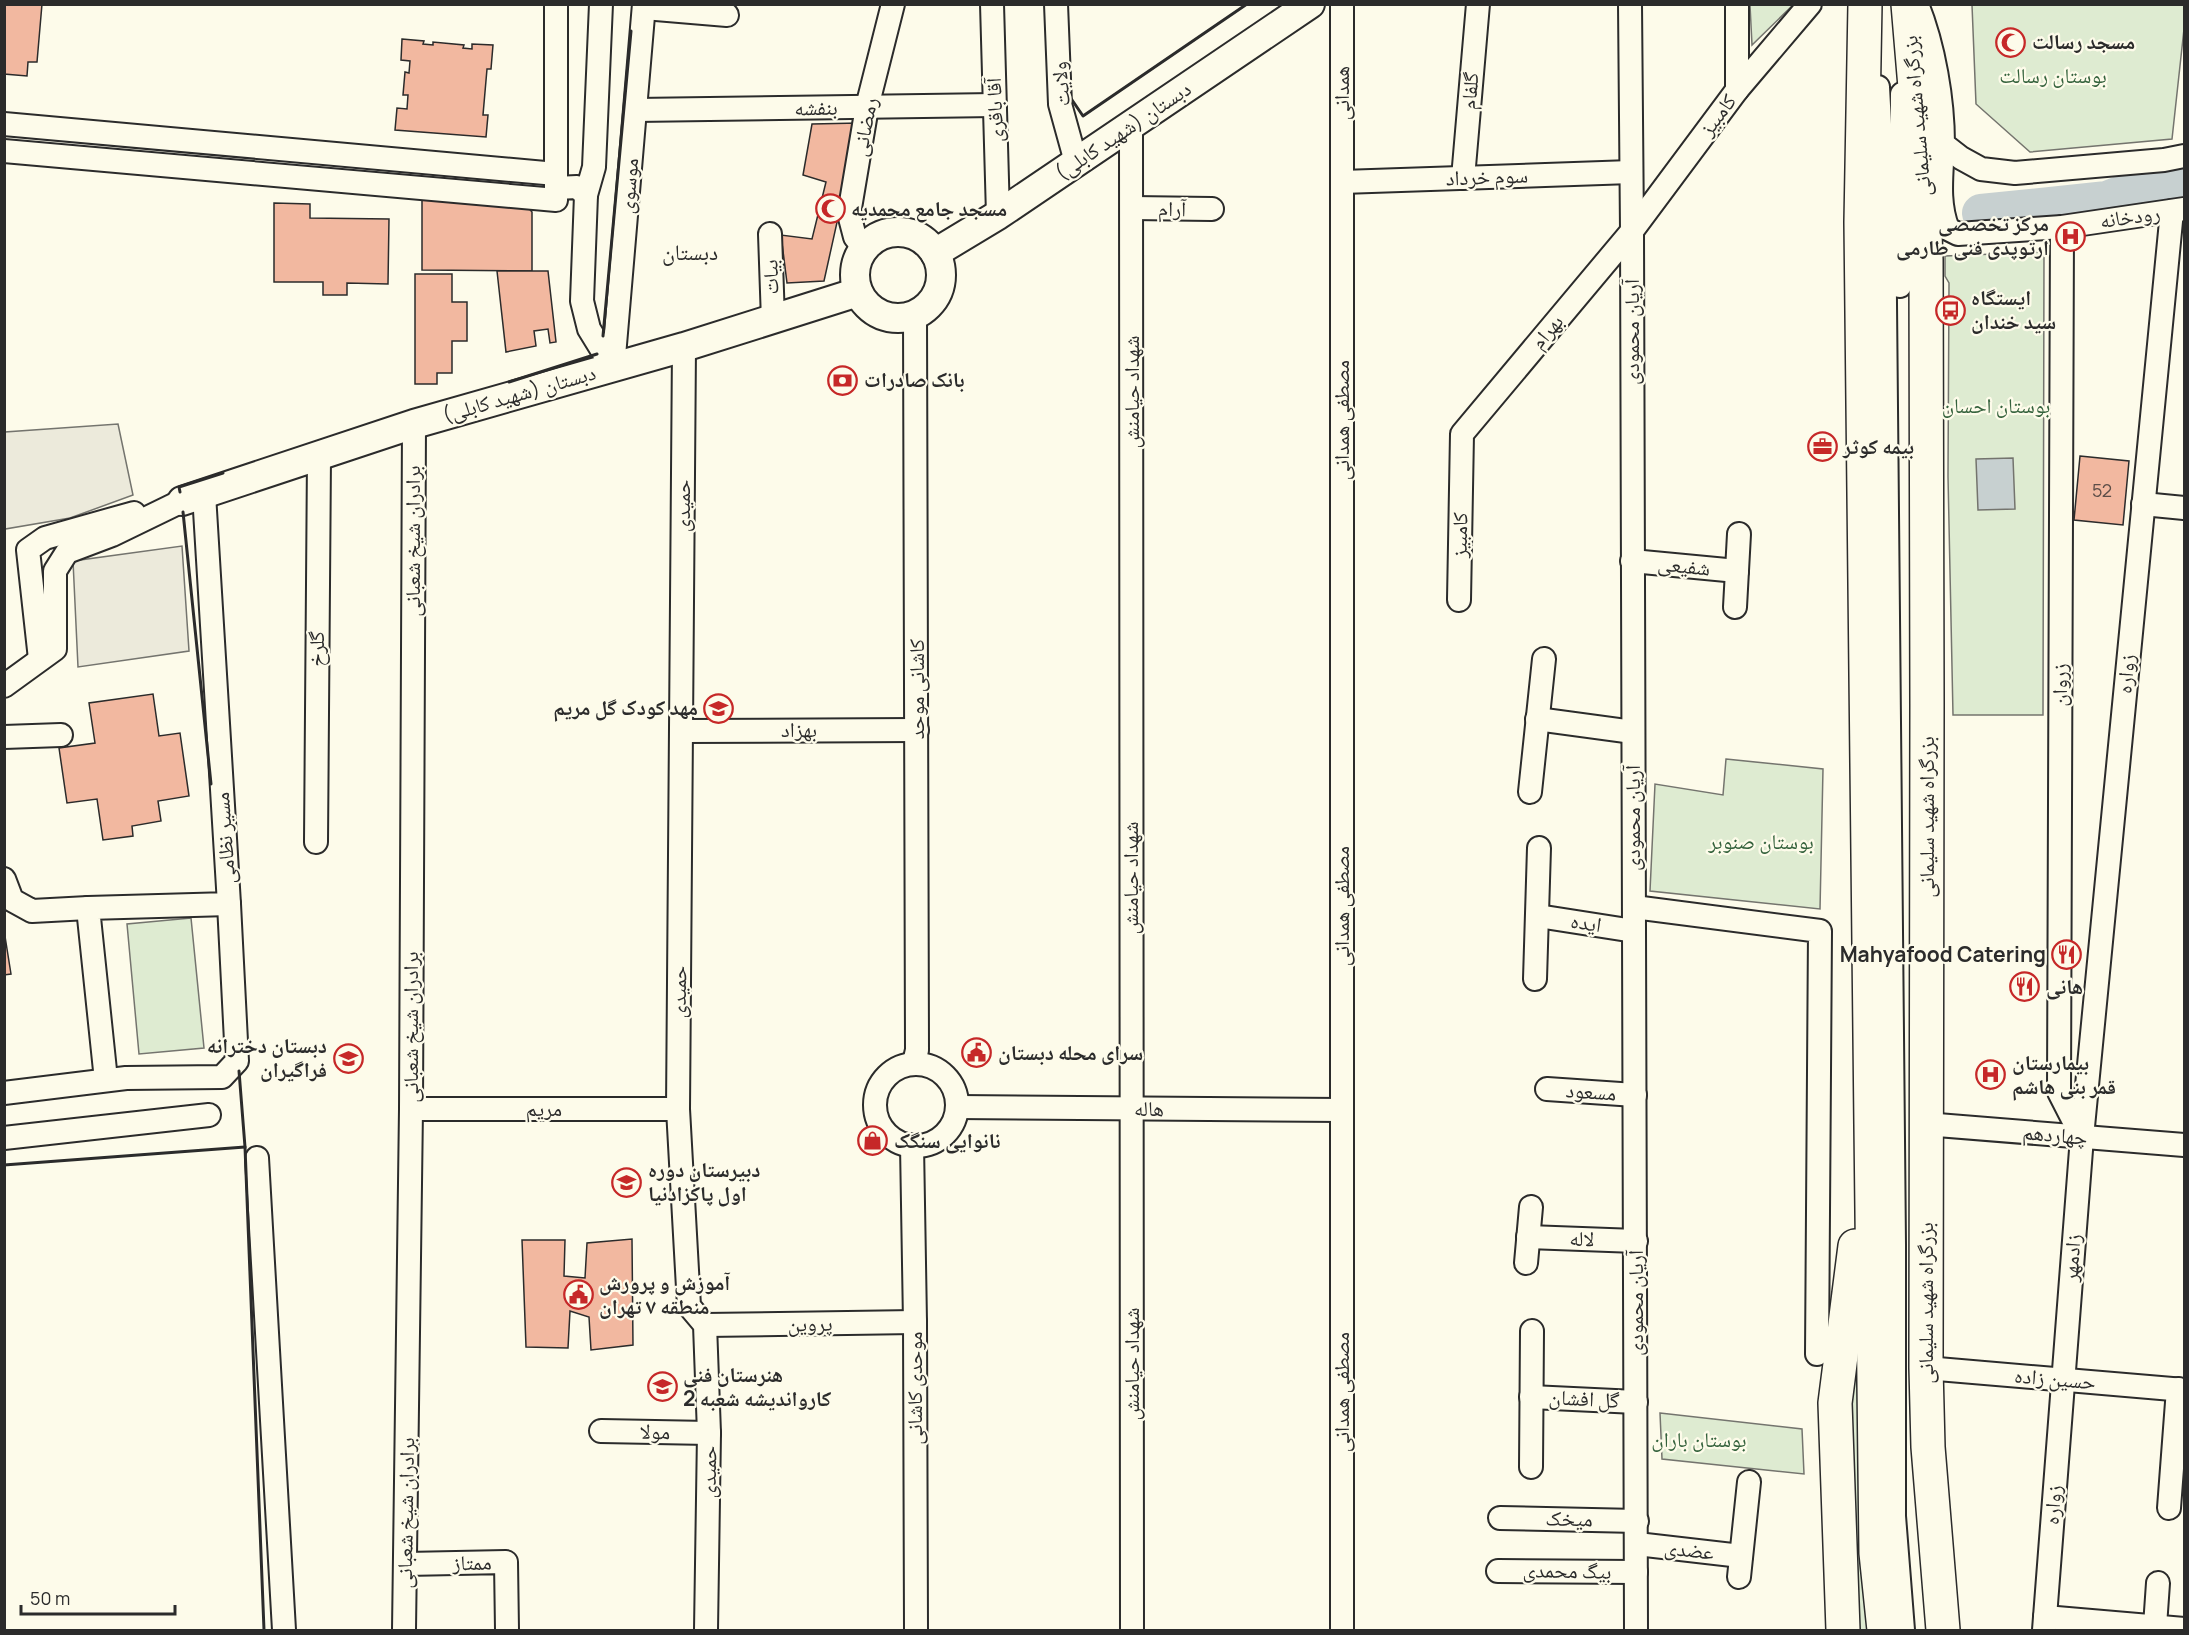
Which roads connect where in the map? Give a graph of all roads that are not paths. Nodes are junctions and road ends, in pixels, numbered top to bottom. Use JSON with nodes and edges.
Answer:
{"nodes":[{"id":1,"x":556,"y":4,"type":"edge"},
{"id":2,"x":601,"y":4,"type":"edge"},
{"id":3,"x":893,"y":4,"type":"edge"},
{"id":4,"x":992,"y":4,"type":"edge"},
{"id":5,"x":1056,"y":4,"type":"edge"},
{"id":6,"x":1310,"y":4,"type":"edge"},
{"id":7,"x":1342,"y":4,"type":"edge"},
{"id":8,"x":1478,"y":4,"type":"edge"},
{"id":9,"x":1630,"y":4,"type":"edge"},
{"id":10,"x":1737,"y":4,"type":"edge"},
{"id":11,"x":1810,"y":4,"type":"edge"},
{"id":12,"x":1865,"y":4,"type":"edge"},
{"id":13,"x":1877,"y":4,"type":"edge"},
{"id":14,"x":1906,"y":4,"type":"edge"},
{"id":15,"x":1917,"y":4,"type":"edge"},
{"id":16,"x":644,"y":6,"type":"edge"},
{"id":17,"x":727,"y":15,"type":"dead end"},
{"id":18,"x":1737,"y":90,"type":"junction"},
{"id":19,"x":995,"y":105,"type":"junction"},
{"id":20,"x":867,"y":107,"type":"junction"},
{"id":21,"x":636,"y":110,"type":"junction"},
{"id":22,"x":4,"y":124,"type":"edge"},
{"id":23,"x":1131,"y":126,"type":"junction"},
{"id":24,"x":1943,"y":144,"type":"junction"},
{"id":25,"x":4,"y":150,"type":"edge"},
{"id":26,"x":2184,"y":156,"type":"edge"},
{"id":27,"x":366,"y":157,"type":"junction"},
{"id":28,"x":1076,"y":162,"type":"junction"},
{"id":29,"x":1631,"y":172,"type":"junction"},
{"id":30,"x":1463,"y":178,"type":"junction"},
{"id":31,"x":1342,"y":182,"type":"junction"},
{"id":32,"x":365,"y":183,"type":"junction"},
{"id":33,"x":556,"y":187,"type":"junction"},
{"id":34,"x":586,"y":195,"type":"junction"},
{"id":35,"x":1132,"y":208,"type":"junction"},
{"id":36,"x":1212,"y":209,"type":"dead end"},
{"id":37,"x":2178,"y":210,"type":"edge"},
{"id":38,"x":998,"y":215,"type":"junction"},
{"id":39,"x":2062,"y":227,"type":"junction"},
{"id":40,"x":1632,"y":231,"type":"junction"},
{"id":41,"x":770,"y":234,"type":"dead end"},
{"id":42,"x":864,"y":248,"type":"junction"},
{"id":43,"x":935,"y":253,"type":"junction"},
{"id":44,"x":858,"y":292,"type":"junction"},
{"id":45,"x":915,"y":315,"type":"junction"},
{"id":46,"x":773,"y":320,"type":"junction"},
{"id":47,"x":684,"y":347,"type":"junction"},
{"id":48,"x":613,"y":368,"type":"junction"},
{"id":49,"x":414,"y":424,"type":"junction"},
{"id":50,"x":1462,"y":434,"type":"joint"},
{"id":51,"x":319,"y":456,"type":"junction"},
{"id":52,"x":193,"y":498,"type":"junction"},
{"id":53,"x":2143,"y":504,"type":"junction"},
{"id":54,"x":2184,"y":508,"type":"edge"},
{"id":55,"x":1739,"y":534,"type":"dead end"},
{"id":56,"x":1632,"y":561,"type":"junction"},
{"id":57,"x":1737,"y":571,"type":"junction"},
{"id":58,"x":1459,"y":600,"type":"dead end"},
{"id":59,"x":1735,"y":607,"type":"dead end"},
{"id":60,"x":40,"y":659,"type":"junction"},
{"id":61,"x":1544,"y":659,"type":"dead end"},
{"id":62,"x":4,"y":686,"type":"edge"},
{"id":63,"x":1537,"y":719,"type":"junction"},
{"id":64,"x":917,"y":730,"type":"junction"},
{"id":65,"x":681,"y":731,"type":"junction"},
{"id":66,"x":1633,"y":732,"type":"junction"},
{"id":67,"x":61,"y":735,"type":"dead end"},
{"id":68,"x":4,"y":737,"type":"edge"},
{"id":69,"x":1530,"y":792,"type":"dead end"},
{"id":70,"x":316,"y":842,"type":"dead end"},
{"id":71,"x":1539,"y":848,"type":"dead end"},
{"id":72,"x":4,"y":879,"type":"edge"},
{"id":73,"x":229,"y":904,"type":"junction"},
{"id":74,"x":1634,"y":907,"type":"junction"},
{"id":75,"x":88,"y":908,"type":"junction"},
{"id":76,"x":1538,"y":916,"type":"junction"},
{"id":77,"x":1634,"y":931,"type":"junction"},
{"id":78,"x":1535,"y":979,"type":"dead end"},
{"id":79,"x":914,"y":1063,"type":"junction"},
{"id":80,"x":106,"y":1080,"type":"junction"},
{"id":81,"x":1547,"y":1089,"type":"dead end"},
{"id":82,"x":4,"y":1093,"type":"edge"},
{"id":83,"x":1635,"y":1095,"type":"junction"},
{"id":84,"x":957,"y":1107,"type":"junction"},
{"id":85,"x":1131,"y":1108,"type":"junction"},
{"id":86,"x":411,"y":1109,"type":"junction"},
{"id":87,"x":678,"y":1109,"type":"junction"},
{"id":88,"x":1342,"y":1110,"type":"junction"},
{"id":89,"x":209,"y":1115,"type":"dead end"},
{"id":90,"x":1925,"y":1124,"type":"junction"},
{"id":91,"x":1871,"y":1125,"type":"junction"},
{"id":92,"x":2082,"y":1137,"type":"junction"},
{"id":93,"x":4,"y":1138,"type":"edge"},
{"id":94,"x":912,"y":1145,"type":"junction"},
{"id":95,"x":2184,"y":1145,"type":"edge"},
{"id":96,"x":257,"y":1158,"type":"dead end"},
{"id":97,"x":1531,"y":1207,"type":"dead end"},
{"id":98,"x":1528,"y":1237,"type":"junction"},
{"id":99,"x":1636,"y":1241,"type":"junction"},
{"id":100,"x":1526,"y":1263,"type":"dead end"},
{"id":101,"x":915,"y":1322,"type":"junction"},
{"id":102,"x":705,"y":1325,"type":"junction"},
{"id":103,"x":1532,"y":1331,"type":"dead end"},
{"id":104,"x":1817,"y":1354,"type":"dead end"},
{"id":105,"x":1926,"y":1368,"type":"junction"},
{"id":106,"x":2063,"y":1379,"type":"junction"},
{"id":107,"x":2181,"y":1390,"type":"edge"},
{"id":108,"x":1531,"y":1397,"type":"junction"},
{"id":109,"x":1636,"y":1402,"type":"junction"},
{"id":110,"x":601,"y":1431,"type":"dead end"},
{"id":111,"x":709,"y":1433,"type":"junction"},
{"id":112,"x":1838,"y":1464,"type":"junction"},
{"id":113,"x":1531,"y":1467,"type":"dead end"},
{"id":114,"x":1749,"y":1482,"type":"dead end"},
{"id":115,"x":2169,"y":1508,"type":"dead end"},
{"id":116,"x":1500,"y":1518,"type":"dead end"},
{"id":117,"x":1637,"y":1521,"type":"junction"},
{"id":118,"x":1637,"y":1544,"type":"junction"},
{"id":119,"x":406,"y":1564,"type":"junction"},
{"id":120,"x":1498,"y":1570,"type":"dead end"},
{"id":121,"x":1636,"y":1572,"type":"junction"},
{"id":122,"x":2158,"y":1583,"type":"dead end"},
{"id":123,"x":2044,"y":1624,"type":"edge"},
{"id":124,"x":2155,"y":1626,"type":"junction"},
{"id":125,"x":2184,"y":1629,"type":"edge"},
{"id":126,"x":284,"y":1630,"type":"edge"},
{"id":127,"x":404,"y":1630,"type":"edge"},
{"id":128,"x":507,"y":1630,"type":"edge"},
{"id":129,"x":706,"y":1630,"type":"edge"},
{"id":130,"x":916,"y":1630,"type":"edge"},
{"id":131,"x":1132,"y":1630,"type":"edge"},
{"id":132,"x":1342,"y":1630,"type":"edge"},
{"id":133,"x":1636,"y":1630,"type":"edge"},
{"id":134,"x":1825,"y":1630,"type":"edge"},
{"id":135,"x":1843,"y":1630,"type":"edge"},
{"id":136,"x":1884,"y":1630,"type":"edge"},
{"id":137,"x":1903,"y":1630,"type":"edge"},
{"id":138,"x":1915,"y":1630,"type":"edge"},
{"id":139,"x":1942,"y":1630,"type":"edge"}],
"edges":[{"from":1,"to":33,"type":"street"},
{"from":2,"to":34,"type":"street"},
{"from":3,"to":20,"type":"street","name":"رمضانی"},
{"from":4,"to":19,"type":"street","name":"آقا باقری"},
{"from":5,"to":28,"type":"street","name":"ولایت"},
{"from":6,"to":23,"type":"main road","name":"دبستان (شهید کابلی)"},
{"from":7,"to":31,"type":"street","name":"همدانی"},
{"from":8,"to":30,"type":"street","name":"گلفام"},
{"from":9,"to":29,"type":"street","name":"آریان محمودی"},
{"from":10,"to":18,"type":"street"},
{"from":11,"to":18,"type":"street","name":"کامبیز"},
{"from":12,"to":91,"type":"highway"},
{"from":13,"to":137,"type":"street"},
{"from":14,"to":90,"type":"highway","name":"بزرگراه شهید سلیمانی"},
{"from":14,"to":138,"type":"street"},
{"from":15,"to":24,"type":"street","name":"رودخانه"},
{"from":16,"to":17,"type":"street"},
{"from":16,"to":21,"type":"street","name":"موسوی"},
{"from":18,"to":40,"type":"street","name":"کامبیز"},
{"from":19,"to":20,"type":"street","name":"بنفشه"},
{"from":19,"to":38,"type":"street","name":"آقا باقری"},
{"from":20,"to":21,"type":"street","name":"بنفشه"},
{"from":20,"to":42,"type":"street","name":"رمضانی"},
{"from":21,"to":48,"type":"street","name":"موسوی"},
{"from":22,"to":27,"type":"street"},
{"from":23,"to":28,"type":"main road","name":"دبستان (شهید کابلی)"},
{"from":23,"to":35,"type":"street","name":"شهداد حیامنش"},
{"from":24,"to":26,"type":"street"},
{"from":24,"to":39,"type":"street","name":"رودخانه"},
{"from":25,"to":32,"type":"street"},
{"from":27,"to":32,"type":"street"},
{"from":27,"to":33,"type":"street"},
{"from":28,"to":38,"type":"main road","name":"دبستان (شهید کابلی)"},
{"from":29,"to":30,"type":"street","name":"سوم خرداد"},
{"from":29,"to":40,"type":"street","name":"آریان محمودی"},
{"from":30,"to":31,"type":"street","name":"سوم خرداد"},
{"from":31,"to":88,"type":"street","name":"مصطفی همدانی"},
{"from":32,"to":33,"type":"street"},
{"from":33,"to":34,"type":"street"},
{"from":34,"to":48,"type":"street"},
{"from":35,"to":36,"type":"street","name":"آرام"},
{"from":35,"to":85,"type":"street","name":"شهداد حیامنش"},
{"from":37,"to":39,"type":"street","name":"رودخانه"},
{"from":37,"to":53,"type":"street","name":"زواره"},
{"from":38,"to":43,"type":"main road","name":"دبستان (شهید کابلی)"},
{"from":39,"to":92,"type":"street","name":"زروان"},
{"from":40,"to":50,"type":"street","name":"بهرام"},
{"from":40,"to":56,"type":"street","name":"آریان محمودی"},
{"from":41,"to":46,"type":"street","name":"بیات"},
{"from":42,"to":43,"type":"main road"},
{"from":42,"to":44,"type":"main road"},
{"from":43,"to":45,"type":"main road"},
{"from":44,"to":45,"type":"main road"},
{"from":44,"to":46,"type":"main road","name":"دبستان (شهید کابلی)"},
{"from":45,"to":64,"type":"street","name":"کاشانی موحد"},
{"from":46,"to":47,"type":"main road","name":"دبستان (شهید کابلی)"},
{"from":47,"to":48,"type":"main road","name":"دبستان (شهید کابلی)"},
{"from":47,"to":65,"type":"street","name":"حمیدی"},
{"from":48,"to":49,"type":"main road","name":"دبستان (شهید کابلی)"},
{"from":49,"to":51,"type":"main road","name":"دبستان (شهید کابلی)"},
{"from":49,"to":86,"type":"street","name":"برادران شیخ شعبانی"},
{"from":50,"to":58,"type":"street","name":"کامبیز"},
{"from":51,"to":52,"type":"main road","name":"دبستان (شهید کابلی)"},
{"from":51,"to":70,"type":"street","name":"گلرخ"},
{"from":52,"to":60,"type":"street"},
{"from":52,"to":60,"type":"street"},
{"from":52,"to":73,"type":"street","name":"مسیر نظامی"},
{"from":53,"to":54,"type":"street"},
{"from":53,"to":92,"type":"street","name":"زواره"},
{"from":55,"to":57,"type":"street"},
{"from":56,"to":57,"type":"street","name":"شفیعی"},
{"from":56,"to":66,"type":"street","name":"آریان محمودی"},
{"from":57,"to":59,"type":"street"},
{"from":60,"to":62,"type":"street"},
{"from":61,"to":63,"type":"street"},
{"from":63,"to":66,"type":"street"},
{"from":63,"to":69,"type":"street"},
{"from":64,"to":65,"type":"street","name":"بهزاد"},
{"from":64,"to":79,"type":"street","name":"کاشانی موحد"},
{"from":65,"to":87,"type":"street","name":"حمیدی"},
{"from":66,"to":74,"type":"street","name":"آریان محمودی"},
{"from":67,"to":68,"type":"street"},
{"from":71,"to":76,"type":"street"},
{"from":72,"to":75,"type":"street","name":"مسیر نظامی"},
{"from":73,"to":75,"type":"street","name":"مسیر نظامی"},
{"from":73,"to":80,"type":"street"},
{"from":74,"to":77,"type":"street","name":"آریان محمودی"},
{"from":74,"to":104,"type":"street"},
{"from":75,"to":80,"type":"street"},
{"from":76,"to":77,"type":"street","name":"ایده"},
{"from":76,"to":78,"type":"street"},
{"from":77,"to":83,"type":"street","name":"آریان محمودی"},
{"from":79,"to":84,"type":"street"},
{"from":79,"to":94,"type":"street"},
{"from":80,"to":82,"type":"street"},
{"from":81,"to":83,"type":"street","name":"مسعود"},
{"from":83,"to":99,"type":"street","name":"آریان محمودی"},
{"from":84,"to":85,"type":"street","name":"هاله"},
{"from":84,"to":94,"type":"street"},
{"from":85,"to":88,"type":"street","name":"هاله"},
{"from":85,"to":131,"type":"street","name":"شهداد حیامنش"},
{"from":86,"to":87,"type":"street","name":"مریم"},
{"from":86,"to":119,"type":"street","name":"برادران شیخ شعبانی"},
{"from":87,"to":102,"type":"street","name":"حمیدی"},
{"from":88,"to":132,"type":"street","name":"مصطفی همدانی"},
{"from":89,"to":93,"type":"street"},
{"from":90,"to":92,"type":"street","name":"چهاردهم"},
{"from":90,"to":105,"type":"highway","name":"بزرگراه شهید سلیمانی"},
{"from":91,"to":112,"type":"highway"},
{"from":91,"to":136,"type":"highway"},
{"from":92,"to":95,"type":"street","name":"چهاردهم"},
{"from":92,"to":106,"type":"street","name":"زادمهر"},
{"from":94,"to":101,"type":"street","name":"موحدی کاشانی"},
{"from":96,"to":126,"type":"street"},
{"from":97,"to":98,"type":"street"},
{"from":98,"to":99,"type":"street","name":"لاله"},
{"from":98,"to":100,"type":"street"},
{"from":99,"to":109,"type":"street","name":"آریان محمودی"},
{"from":101,"to":102,"type":"street","name":"پروین"},
{"from":101,"to":130,"type":"street","name":"موحدی کاشانی"},
{"from":102,"to":111,"type":"street","name":"حمیدی"},
{"from":103,"to":108,"type":"street","name":"گل افشان"},
{"from":105,"to":106,"type":"street","name":"حسین زاده"},
{"from":105,"to":139,"type":"highway","name":"بزرگراه شهید سلیمانی"},
{"from":106,"to":107,"type":"street","name":"حسین زاده"},
{"from":106,"to":123,"type":"street","name":"زواره"},
{"from":107,"to":115,"type":"street"},
{"from":108,"to":109,"type":"street","name":"گل افشان"},
{"from":108,"to":113,"type":"street","name":"گل افشان"},
{"from":109,"to":117,"type":"street","name":"آریان محمودی"},
{"from":110,"to":111,"type":"street","name":"مولا"},
{"from":111,"to":129,"type":"street","name":"حمیدی"},
{"from":112,"to":134,"type":"highway"},
{"from":112,"to":135,"type":"highway"},
{"from":114,"to":118,"type":"street","name":"عضدی"},
{"from":116,"to":117,"type":"street","name":"میخک"},
{"from":117,"to":118,"type":"street","name":"آریان محمودی"},
{"from":118,"to":121,"type":"street","name":"آریان محمودی"},
{"from":119,"to":127,"type":"street","name":"برادران شیخ شعبانی"},
{"from":119,"to":128,"type":"street","name":"ممتاز"},
{"from":120,"to":121,"type":"street","name":"بیگ محمدی"},
{"from":121,"to":133,"type":"street","name":"آریان محمودی"},
{"from":122,"to":124,"type":"street"},
{"from":123,"to":124,"type":"street"},
{"from":124,"to":125,"type":"street"}]}
